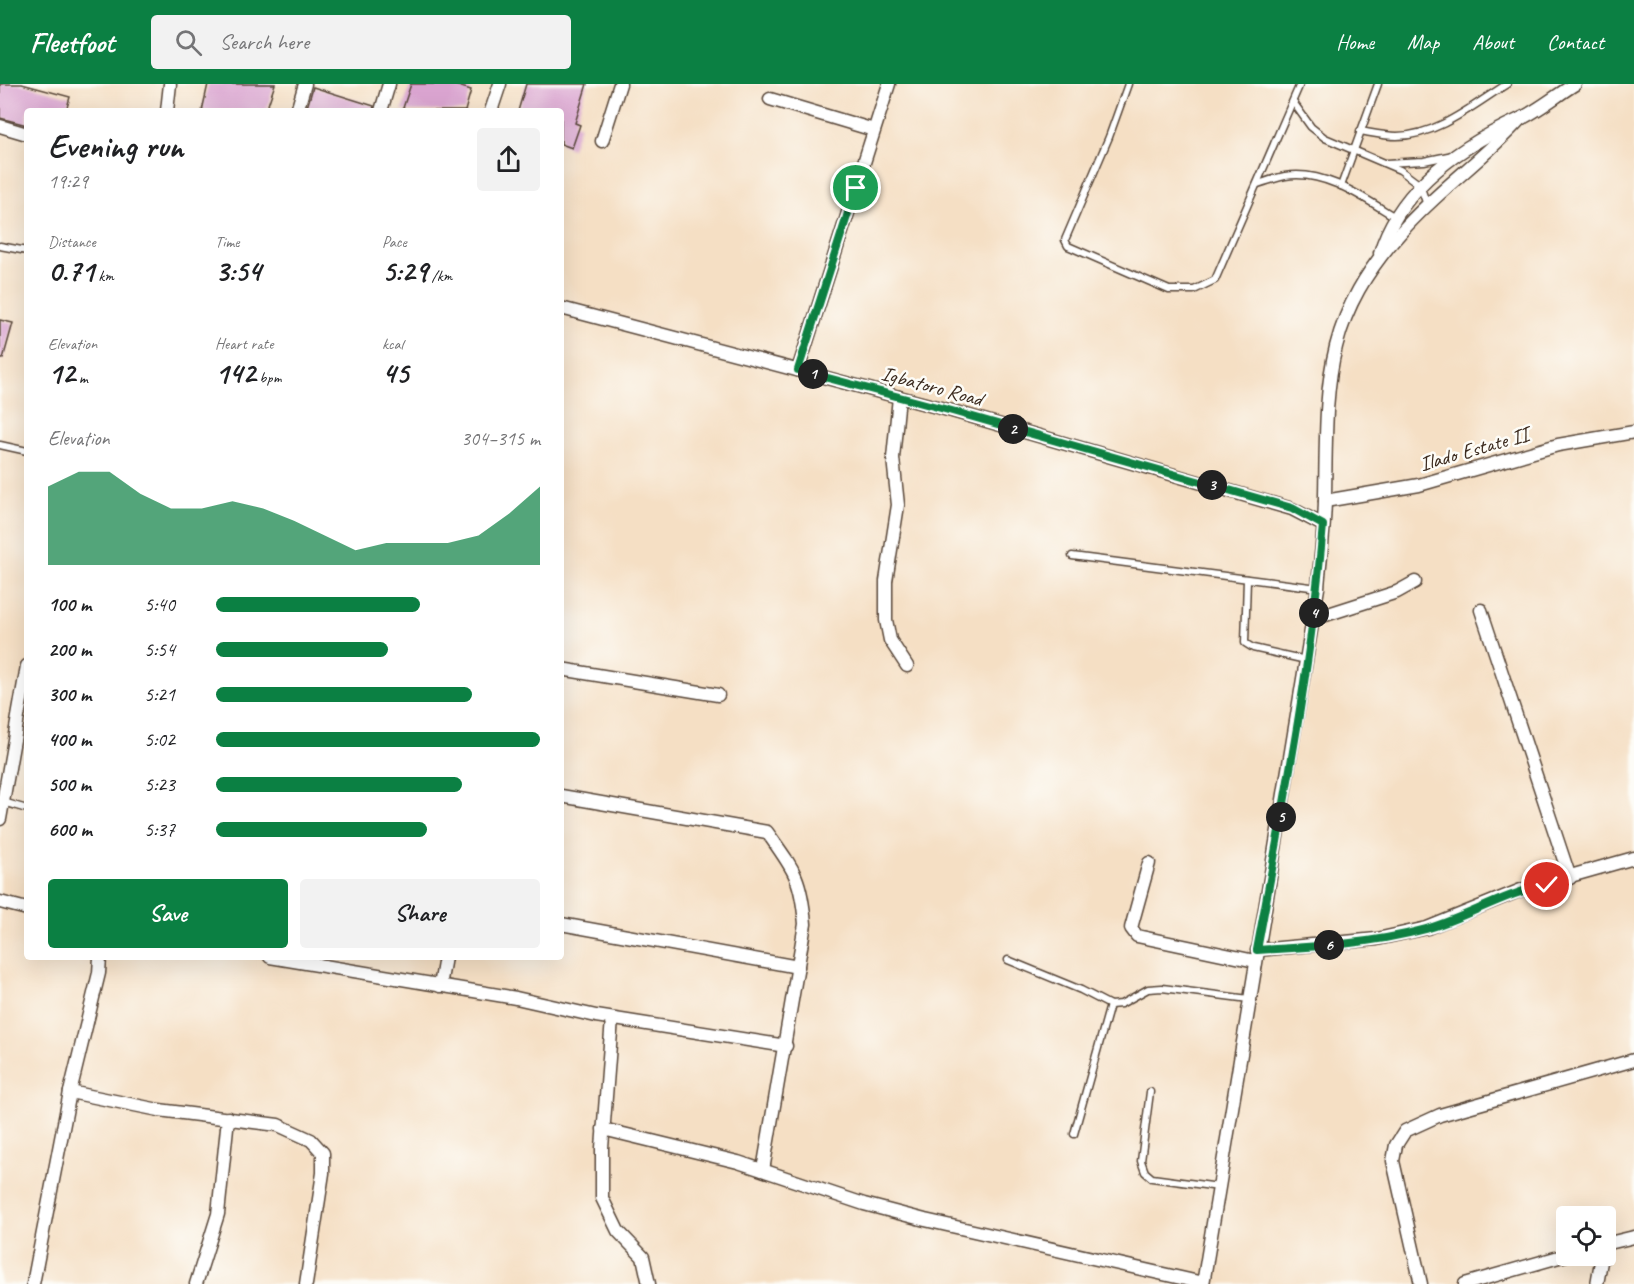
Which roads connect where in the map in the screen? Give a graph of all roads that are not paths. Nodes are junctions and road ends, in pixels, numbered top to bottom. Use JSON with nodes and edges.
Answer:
{"nodes":[{"id":1,"x":170,"y":84,"type":"edge"},
{"id":2,"x":305,"y":84,"type":"edge"},
{"id":3,"x":389,"y":84,"type":"edge"},
{"id":4,"x":500,"y":84,"type":"edge"},
{"id":5,"x":620,"y":84,"type":"edge"},
{"id":6,"x":889,"y":84,"type":"edge"},
{"id":7,"x":1128,"y":84,"type":"edge"},
{"id":8,"x":1300,"y":84,"type":"edge"},
{"id":9,"x":1378,"y":84,"type":"edge"},
{"id":10,"x":1507,"y":84,"type":"edge"},
{"id":11,"x":1575,"y":84,"type":"edge"},
{"id":12,"x":770,"y":99,"type":"dead end"},
{"id":13,"x":1293,"y":102,"type":"junction"},
{"id":14,"x":167,"y":108,"type":"edge"},
{"id":15,"x":298,"y":108,"type":"edge"},
{"id":16,"x":382,"y":108,"type":"edge"},
{"id":17,"x":492,"y":108,"type":"edge"},
{"id":18,"x":1520,"y":118,"type":"junction"},
{"id":19,"x":0,"y":126,"type":"edge"},
{"id":20,"x":874,"y":130,"type":"junction"},
{"id":21,"x":1360,"y":131,"type":"junction"},
{"id":22,"x":24,"y":133,"type":"edge"},
{"id":23,"x":602,"y":141,"type":"dead end"},
{"id":24,"x":1352,"y":150,"type":"junction"},
{"id":25,"x":1459,"y":153,"type":"junction"},
{"id":26,"x":1382,"y":163,"type":"junction"},
{"id":27,"x":1258,"y":184,"type":"junction"},
{"id":28,"x":1420,"y":185,"type":"junction"},
{"id":29,"x":1341,"y":186,"type":"junction"},
{"id":30,"x":1427,"y":206,"type":"junction"},
{"id":31,"x":1395,"y":218,"type":"junction"},
{"id":32,"x":0,"y":246,"type":"edge"},
{"id":33,"x":24,"y":250,"type":"edge"},
{"id":34,"x":1377,"y":260,"type":"junction"},
{"id":35,"x":564,"y":309,"type":"edge"},
{"id":36,"x":798,"y":370,"type":"junction"},
{"id":37,"x":899,"y":397,"type":"junction"},
{"id":38,"x":1634,"y":432,"type":"edge"},
{"id":39,"x":0,"y":446,"type":"edge"},
{"id":40,"x":24,"y":450,"type":"edge"},
{"id":41,"x":1325,"y":501,"type":"junction"},
{"id":42,"x":1323,"y":525,"type":"junction"},
{"id":43,"x":1072,"y":556,"type":"dead end"},
{"id":44,"x":1247,"y":579,"type":"junction"},
{"id":45,"x":1415,"y":582,"type":"dead end"},
{"id":46,"x":1318,"y":588,"type":"junction"},
{"id":47,"x":1481,"y":610,"type":"dead end"},
{"id":48,"x":1313,"y":619,"type":"junction"},
{"id":49,"x":1306,"y":661,"type":"junction"},
{"id":50,"x":907,"y":666,"type":"dead end"},
{"id":51,"x":564,"y":669,"type":"edge"},
{"id":52,"x":24,"y":683,"type":"edge"},
{"id":53,"x":718,"y":695,"type":"dead end"},
{"id":54,"x":564,"y":797,"type":"edge"},
{"id":55,"x":3,"y":802,"type":"junction"},
{"id":56,"x":24,"y":808,"type":"edge"},
{"id":57,"x":0,"y":819,"type":"edge"},
{"id":58,"x":1634,"y":858,"type":"edge"},
{"id":59,"x":1149,"y":863,"type":"dead end"},
{"id":60,"x":1570,"y":878,"type":"junction"},
{"id":61,"x":0,"y":902,"type":"edge"},
{"id":62,"x":24,"y":908,"type":"edge"},
{"id":63,"x":564,"y":925,"type":"edge"},
{"id":64,"x":1256,"y":956,"type":"junction"},
{"id":65,"x":100,"y":960,"type":"edge"},
{"id":66,"x":288,"y":960,"type":"edge"},
{"id":67,"x":444,"y":960,"type":"edge"},
{"id":68,"x":1008,"y":960,"type":"dead end"},
{"id":69,"x":798,"y":967,"type":"junction"},
{"id":70,"x":440,"y":986,"type":"junction"},
{"id":71,"x":1249,"y":999,"type":"junction"},
{"id":72,"x":1110,"y":1005,"type":"junction"},
{"id":73,"x":612,"y":1019,"type":"junction"},
{"id":74,"x":786,"y":1046,"type":"junction"},
{"id":75,"x":1634,"y":1060,"type":"edge"},
{"id":76,"x":70,"y":1092,"type":"junction"},
{"id":77,"x":1150,"y":1092,"type":"dead end"},
{"id":78,"x":228,"y":1118,"type":"junction"},
{"id":79,"x":603,"y":1129,"type":"junction"},
{"id":80,"x":1074,"y":1134,"type":"dead end"},
{"id":81,"x":763,"y":1170,"type":"junction"},
{"id":82,"x":1220,"y":1187,"type":"junction"},
{"id":83,"x":1634,"y":1237,"type":"edge"},
{"id":84,"x":1616,"y":1241,"type":"edge"},
{"id":85,"x":1556,"y":1258,"type":"edge"},
{"id":86,"x":1600,"y":1266,"type":"edge"},
{"id":87,"x":1203,"y":1283,"type":"edge"},
{"id":88,"x":33,"y":1284,"type":"edge"},
{"id":89,"x":196,"y":1284,"type":"edge"},
{"id":90,"x":306,"y":1284,"type":"edge"},
{"id":91,"x":649,"y":1284,"type":"edge"},
{"id":92,"x":1421,"y":1284,"type":"edge"},
{"id":93,"x":1465,"y":1284,"type":"edge"},
{"id":94,"x":1597,"y":1284,"type":"edge"}],
"edges":[{"from":1,"to":14,"type":"street"},
{"from":2,"to":15,"type":"street"},
{"from":3,"to":16,"type":"street"},
{"from":4,"to":17,"type":"street"},
{"from":5,"to":23,"type":"street"},
{"from":6,"to":20,"type":"street"},
{"from":7,"to":27,"type":"lane"},
{"from":8,"to":13,"type":"lane"},
{"from":9,"to":21,"type":"lane"},
{"from":10,"to":21,"type":"lane"},
{"from":11,"to":18,"type":"street"},
{"from":12,"to":20,"type":"street"},
{"from":13,"to":24,"type":"lane"},
{"from":13,"to":27,"type":"lane"},
{"from":18,"to":25,"type":"street"},
{"from":18,"to":30,"type":"street"},
{"from":19,"to":22,"type":"street"},
{"from":20,"to":36,"type":"street"},
{"from":21,"to":24,"type":"lane"},
{"from":24,"to":26,"type":"lane"},
{"from":24,"to":29,"type":"lane"},
{"from":25,"to":26,"type":"lane"},
{"from":25,"to":28,"type":"street"},
{"from":26,"to":28,"type":"lane"},
{"from":27,"to":29,"type":"lane"},
{"from":28,"to":30,"type":"lane"},
{"from":28,"to":31,"type":"street"},
{"from":29,"to":31,"type":"lane"},
{"from":30,"to":34,"type":"street"},
{"from":31,"to":34,"type":"street"},
{"from":32,"to":33,"type":"lane"},
{"from":34,"to":41,"type":"street"},
{"from":35,"to":36,"type":"street","name":"Igbatoro Road"},
{"from":36,"to":37,"type":"street","name":"Igbatoro Road"},
{"from":37,"to":42,"type":"street","name":"Igbatoro Road"},
{"from":37,"to":50,"type":"street"},
{"from":38,"to":41,"type":"street","name":"Ilado Estate II"},
{"from":39,"to":40,"type":"lane"},
{"from":41,"to":42,"type":"street"},
{"from":42,"to":46,"type":"street"},
{"from":43,"to":44,"type":"lane"},
{"from":44,"to":46,"type":"lane"},
{"from":44,"to":49,"type":"lane"},
{"from":45,"to":48,"type":"street"},
{"from":46,"to":48,"type":"street"},
{"from":47,"to":60,"type":"street"},
{"from":48,"to":49,"type":"street"},
{"from":49,"to":64,"type":"street"},
{"from":51,"to":53,"type":"street"},
{"from":52,"to":55,"type":"street"},
{"from":54,"to":69,"type":"street"},
{"from":55,"to":56,"type":"lane"},
{"from":55,"to":57,"type":"street"},
{"from":58,"to":60,"type":"street"},
{"from":59,"to":64,"type":"street"},
{"from":60,"to":64,"type":"street"},
{"from":61,"to":62,"type":"street"},
{"from":63,"to":69,"type":"street"},
{"from":64,"to":71,"type":"street"},
{"from":65,"to":76,"type":"street"},
{"from":66,"to":70,"type":"street"},
{"from":67,"to":70,"type":"street"},
{"from":68,"to":72,"type":"lane"},
{"from":69,"to":74,"type":"street"},
{"from":70,"to":73,"type":"street"},
{"from":71,"to":72,"type":"lane"},
{"from":71,"to":82,"type":"street"},
{"from":72,"to":80,"type":"lane"},
{"from":73,"to":74,"type":"street"},
{"from":73,"to":79,"type":"street"},
{"from":74,"to":81,"type":"street"},
{"from":75,"to":92,"type":"street"},
{"from":76,"to":78,"type":"street"},
{"from":76,"to":88,"type":"street"},
{"from":77,"to":82,"type":"lane"},
{"from":78,"to":89,"type":"street"},
{"from":78,"to":90,"type":"street"},
{"from":79,"to":81,"type":"street"},
{"from":79,"to":91,"type":"street"},
{"from":81,"to":87,"type":"street"},
{"from":82,"to":87,"type":"street"},
{"from":83,"to":84,"type":"street"},
{"from":85,"to":93,"type":"street"},
{"from":86,"to":94,"type":"street"}]}
